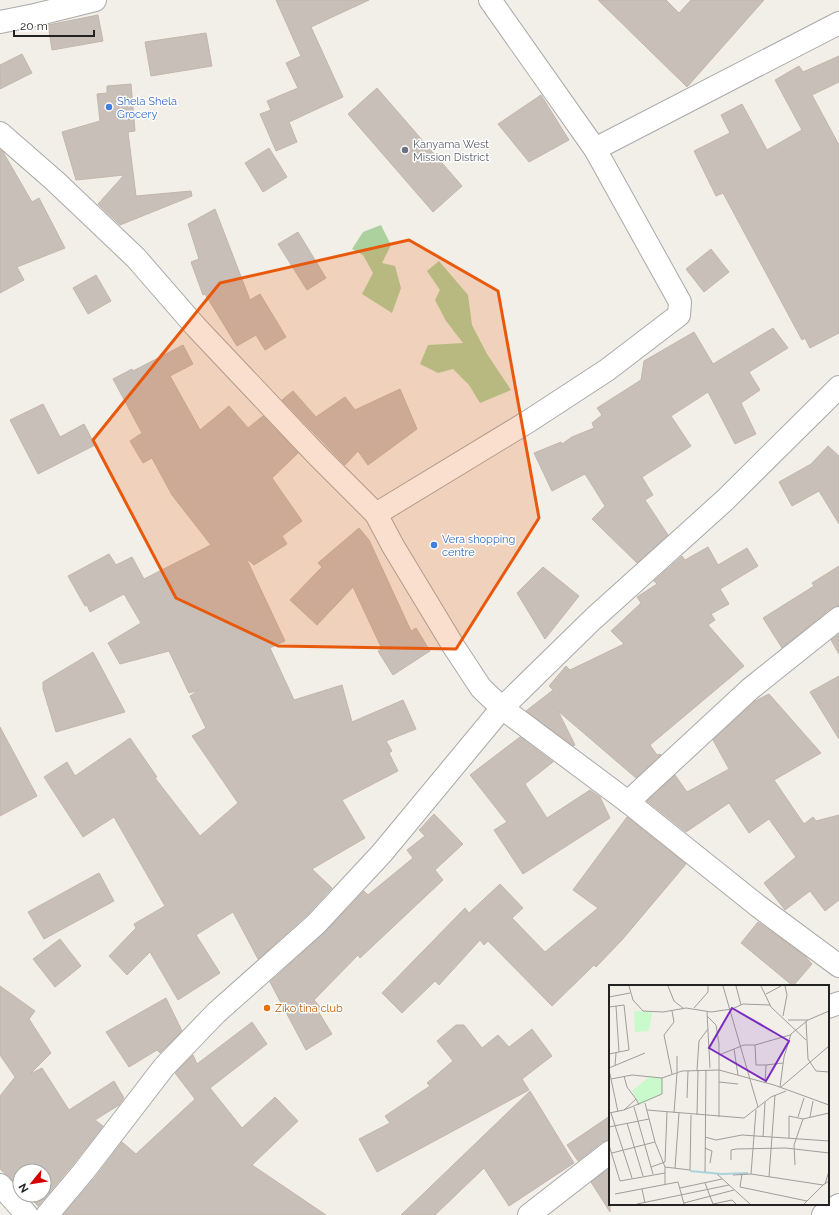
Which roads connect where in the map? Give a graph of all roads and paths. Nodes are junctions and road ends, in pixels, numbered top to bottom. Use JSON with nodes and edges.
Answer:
{"nodes":[{"id":1,"x":95,"y":0,"type":"edge"},
{"id":2,"x":490,"y":0,"type":"edge"},
{"id":3,"x":0,"y":22,"type":"edge"},
{"id":4,"x":839,"y":23,"type":"edge"},
{"id":5,"x":0,"y":133,"type":"edge"},
{"id":6,"x":595,"y":149,"type":"junction"},
{"id":7,"x":839,"y":387,"type":"edge"},
{"id":8,"x":376,"y":514,"type":"junction"},
{"id":9,"x":839,"y":618,"type":"edge"},
{"id":10,"x":502,"y":708,"type":"junction"},
{"id":11,"x":628,"y":802,"type":"junction"},
{"id":12,"x":839,"y":966,"type":"edge"},
{"id":13,"x":839,"y":1002,"type":"edge"},
{"id":14,"x":829,"y":1007,"type":"edge"},
{"id":15,"x":609,"y":1153,"type":"edge"},
{"id":16,"x":0,"y":1186,"type":"edge"},
{"id":17,"x":839,"y":1205,"type":"edge"},
{"id":18,"x":27,"y":1215,"type":"edge"},
{"id":19,"x":47,"y":1215,"type":"edge"},
{"id":20,"x":529,"y":1215,"type":"edge"},
{"id":21,"x":823,"y":1215,"type":"edge"}],
"edges":[{"from":1,"to":3,"type":"street"},
{"from":2,"to":6,"type":"street"},
{"from":4,"to":6,"type":"street"},
{"from":5,"to":8,"type":"street"},
{"from":6,"to":8,"type":"street"},
{"from":7,"to":10,"type":"street"},
{"from":8,"to":10,"type":"street"},
{"from":9,"to":11,"type":"street"},
{"from":10,"to":11,"type":"street"},
{"from":10,"to":19,"type":"street"},
{"from":11,"to":12,"type":"street"},
{"from":13,"to":14,"type":"street"},
{"from":15,"to":20,"type":"street"},
{"from":16,"to":18,"type":"street"},
{"from":17,"to":21,"type":"street"}]}
